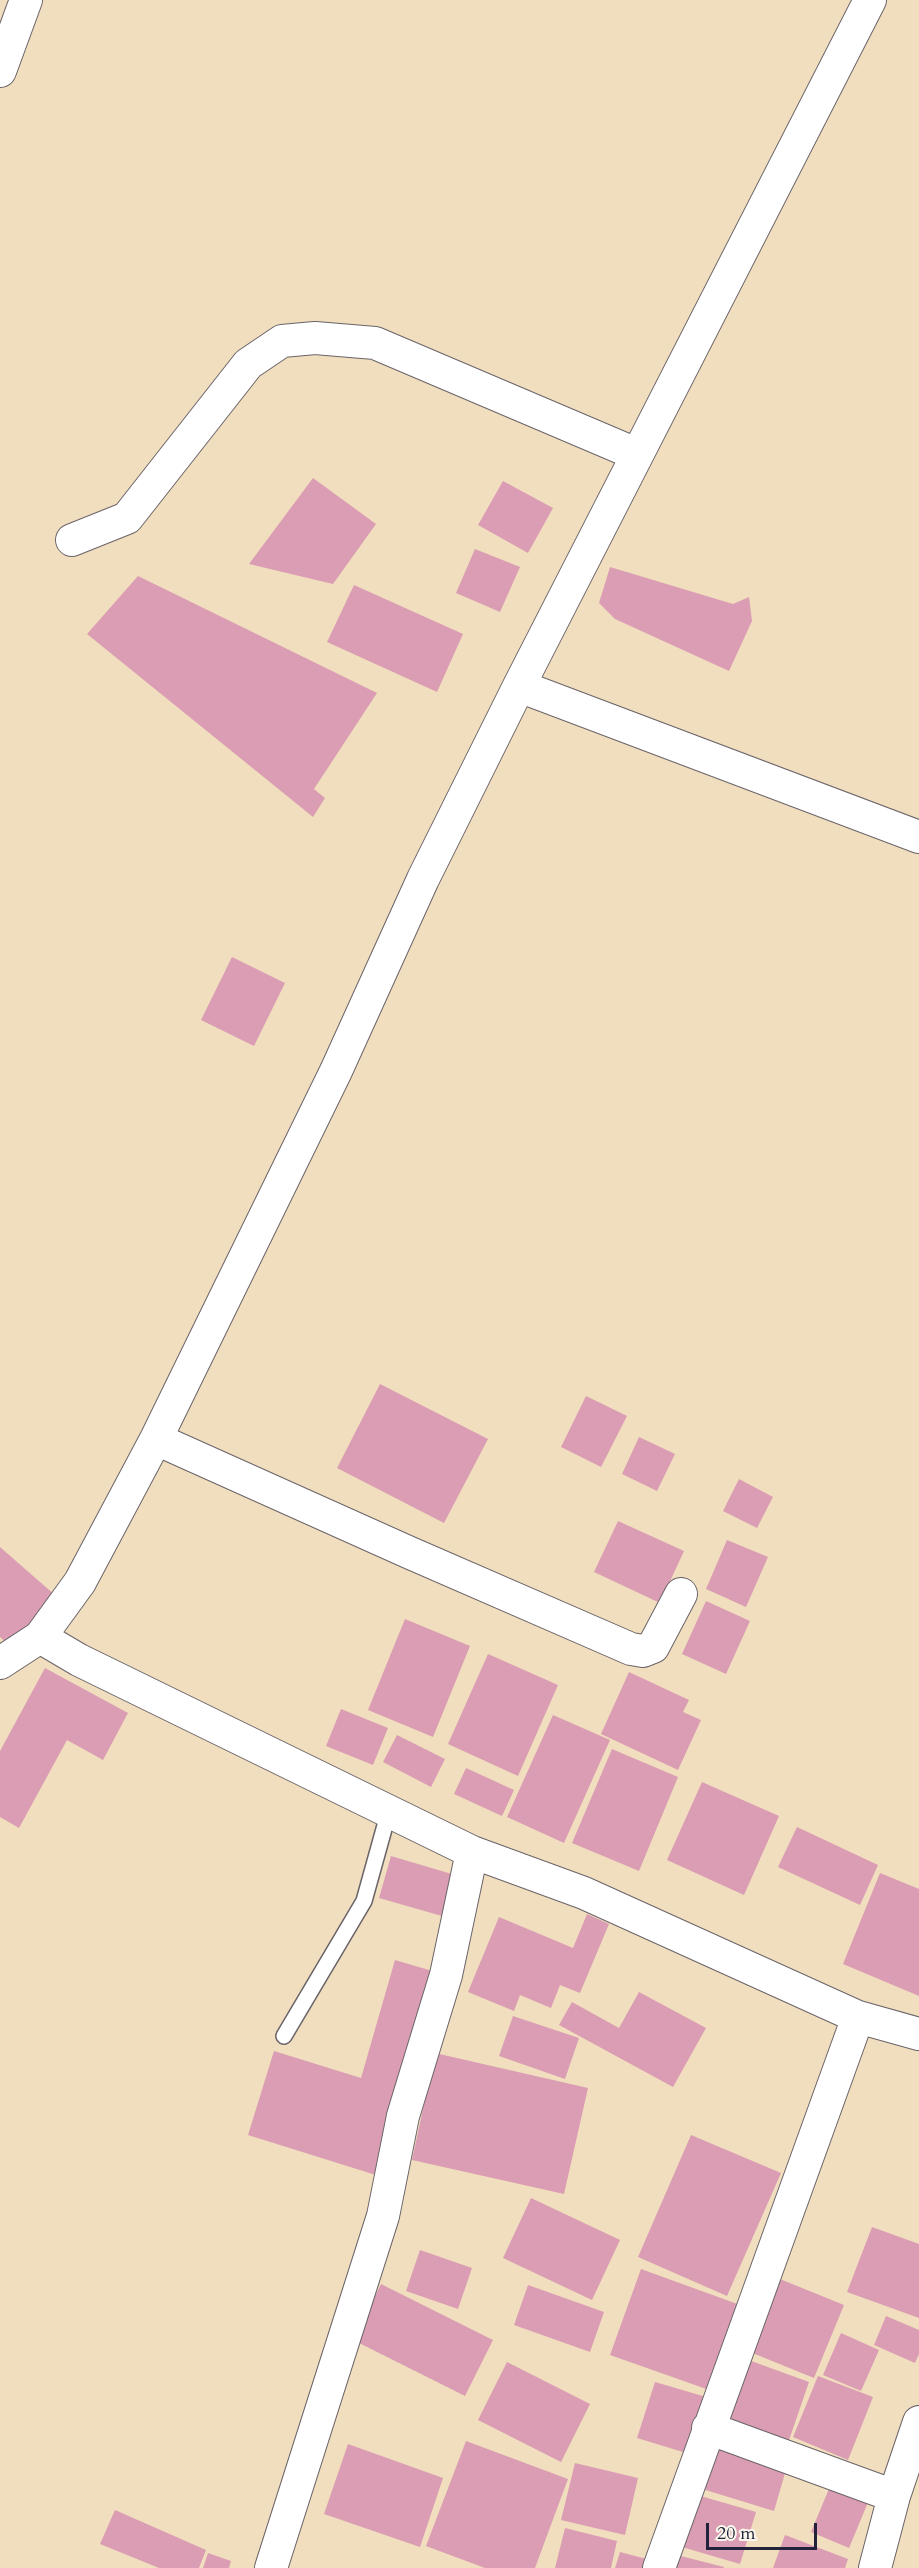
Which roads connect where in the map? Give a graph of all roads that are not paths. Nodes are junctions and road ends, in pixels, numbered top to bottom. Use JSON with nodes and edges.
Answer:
{"nodes":[{"id":1,"x":870,"y":0,"type":"edge"},
{"id":2,"x":15,"y":9,"type":"edge"},
{"id":3,"x":0,"y":71,"type":"edge"},
{"id":4,"x":636,"y":454,"type":"junction"},
{"id":5,"x":72,"y":540,"type":"dead end"},
{"id":6,"x":519,"y":686,"type":"junction"},
{"id":7,"x":919,"y":837,"type":"edge"},
{"id":8,"x":156,"y":1439,"type":"junction"},
{"id":9,"x":681,"y":1594,"type":"dead end"},
{"id":10,"x":40,"y":1637,"type":"junction"},
{"id":11,"x":0,"y":1663,"type":"edge"},
{"id":12,"x":388,"y":1811,"type":"junction"},
{"id":13,"x":472,"y":1852,"type":"junction"},
{"id":14,"x":858,"y":2017,"type":"junction"},
{"id":15,"x":919,"y":2034,"type":"edge"},
{"id":16,"x":284,"y":2036,"type":"dead end"},
{"id":17,"x":919,"y":2422,"type":"edge"},
{"id":18,"x":708,"y":2428,"type":"junction"},
{"id":19,"x":894,"y":2496,"type":"junction"},
{"id":20,"x":271,"y":2568,"type":"edge"},
{"id":21,"x":660,"y":2568,"type":"edge"},
{"id":22,"x":875,"y":2568,"type":"edge"}],
"edges":[{"from":1,"to":4,"type":"street"},
{"from":2,"to":3,"type":"street"},
{"from":4,"to":5,"type":"street"},
{"from":4,"to":6,"type":"street"},
{"from":6,"to":7,"type":"street"},
{"from":6,"to":8,"type":"street"},
{"from":8,"to":9,"type":"street"},
{"from":8,"to":10,"type":"street"},
{"from":10,"to":11,"type":"street"},
{"from":10,"to":12,"type":"street"},
{"from":12,"to":13,"type":"street"},
{"from":12,"to":16,"type":"lane"},
{"from":13,"to":14,"type":"street"},
{"from":13,"to":20,"type":"street"},
{"from":14,"to":15,"type":"street"},
{"from":14,"to":18,"type":"street"},
{"from":17,"to":19,"type":"street"},
{"from":18,"to":19,"type":"street"},
{"from":18,"to":21,"type":"street"},
{"from":19,"to":22,"type":"street"}]}
